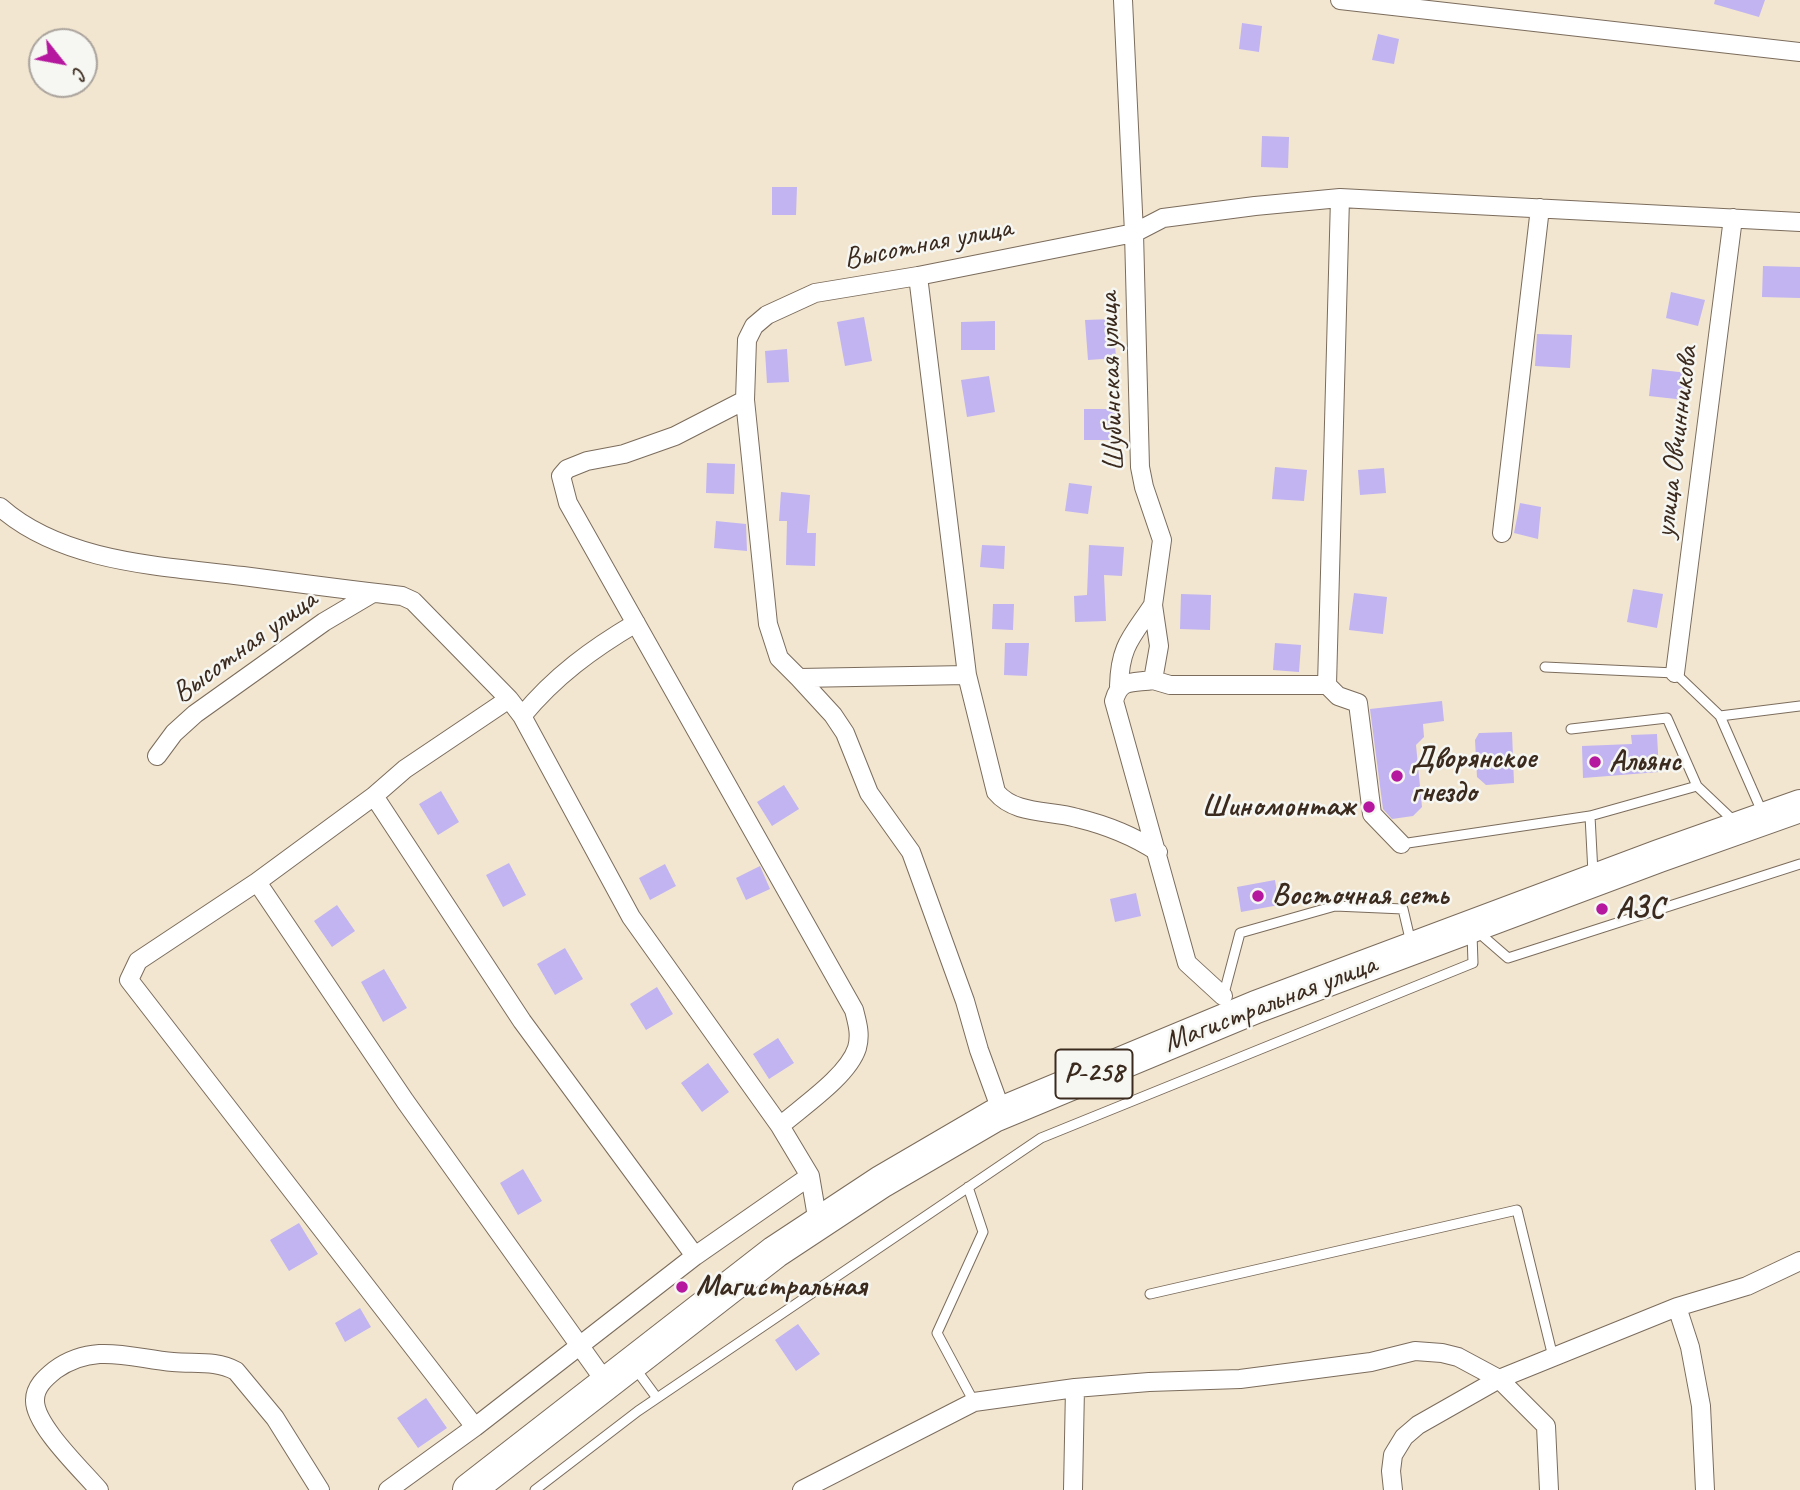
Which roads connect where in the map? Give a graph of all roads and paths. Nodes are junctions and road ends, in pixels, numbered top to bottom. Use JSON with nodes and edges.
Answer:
{"nodes":[{"id":1,"x":1123,"y":0,"type":"edge"},
{"id":2,"x":1340,"y":0,"type":"edge"},
{"id":3,"x":1800,"y":52,"type":"edge"},
{"id":4,"x":1340,"y":198,"type":"junction"},
{"id":5,"x":1540,"y":208,"type":"junction"},
{"id":6,"x":1733,"y":218,"type":"junction"},
{"id":7,"x":1800,"y":222,"type":"edge"},
{"id":8,"x":1134,"y":233,"type":"junction"},
{"id":9,"x":918,"y":276,"type":"junction"},
{"id":10,"x":745,"y":400,"type":"junction"},
{"id":11,"x":0,"y":507,"type":"edge"},
{"id":12,"x":1502,"y":533,"type":"dead end"},
{"id":13,"x":373,"y":593,"type":"junction"},
{"id":14,"x":1153,"y":605,"type":"junction"},
{"id":15,"x":636,"y":623,"type":"junction"},
{"id":16,"x":1545,"y":667,"type":"dead end"},
{"id":17,"x":1675,"y":673,"type":"junction"},
{"id":18,"x":967,"y":675,"type":"junction"},
{"id":19,"x":799,"y":678,"type":"junction"},
{"id":20,"x":1153,"y":680,"type":"junction"},
{"id":21,"x":1327,"y":685,"type":"junction"},
{"id":22,"x":1119,"y":686,"type":"junction"},
{"id":23,"x":509,"y":699,"type":"junction"},
{"id":24,"x":1800,"y":706,"type":"edge"},
{"id":25,"x":522,"y":716,"type":"junction"},
{"id":26,"x":1720,"y":716,"type":"junction"},
{"id":27,"x":1571,"y":729,"type":"dead end"},
{"id":28,"x":157,"y":756,"type":"dead end"},
{"id":29,"x":1697,"y":786,"type":"junction"},
{"id":30,"x":374,"y":796,"type":"junction"},
{"id":31,"x":1800,"y":806,"type":"edge"},
{"id":32,"x":1590,"y":816,"type":"junction"},
{"id":33,"x":1752,"y":822,"type":"junction"},
{"id":34,"x":1401,"y":844,"type":"joint"},
{"id":35,"x":1158,"y":852,"type":"junction"},
{"id":36,"x":1800,"y":864,"type":"edge"},
{"id":37,"x":1593,"y":881,"type":"junction"},
{"id":38,"x":257,"y":882,"type":"junction"},
{"id":39,"x":1472,"y":926,"type":"junction"},
{"id":40,"x":1412,"y":949,"type":"junction"},
{"id":41,"x":1221,"y":1009,"type":"junction"},
{"id":42,"x":1002,"y":1112,"type":"junction"},
{"id":43,"x":780,"y":1126,"type":"junction"},
{"id":44,"x":810,"y":1176,"type":"junction"},
{"id":45,"x":968,"y":1187,"type":"junction"},
{"id":46,"x":818,"y":1223,"type":"junction"},
{"id":47,"x":695,"y":1256,"type":"junction"},
{"id":48,"x":1800,"y":1261,"type":"edge"},
{"id":49,"x":1150,"y":1294,"type":"dead end"},
{"id":50,"x":1677,"y":1307,"type":"junction"},
{"id":51,"x":579,"y":1345,"type":"junction"},
{"id":52,"x":1553,"y":1357,"type":"junction"},
{"id":53,"x":632,"y":1364,"type":"junction"},
{"id":54,"x":1499,"y":1378,"type":"junction"},
{"id":55,"x":607,"y":1384,"type":"junction"},
{"id":56,"x":1075,"y":1388,"type":"junction"},
{"id":57,"x":657,"y":1398,"type":"junction"},
{"id":58,"x":974,"y":1402,"type":"junction"},
{"id":59,"x":475,"y":1427,"type":"junction"},
{"id":60,"x":99,"y":1490,"type":"edge"},
{"id":61,"x":320,"y":1490,"type":"edge"},
{"id":62,"x":388,"y":1490,"type":"edge"},
{"id":63,"x":469,"y":1490,"type":"edge"},
{"id":64,"x":535,"y":1490,"type":"edge"},
{"id":65,"x":802,"y":1490,"type":"edge"},
{"id":66,"x":1073,"y":1490,"type":"edge"},
{"id":67,"x":1393,"y":1490,"type":"edge"},
{"id":68,"x":1549,"y":1490,"type":"edge"},
{"id":69,"x":1705,"y":1490,"type":"edge"}],
"edges":[{"from":1,"to":8,"type":"street","name":"Шубинская улица"},
{"from":2,"to":3,"type":"street"},
{"from":4,"to":5,"type":"street","name":"Высотная улица"},
{"from":4,"to":8,"type":"street","name":"Высотная улица"},
{"from":4,"to":21,"type":"street"},
{"from":5,"to":6,"type":"street","name":"Высотная улица"},
{"from":5,"to":12,"type":"street"},
{"from":6,"to":7,"type":"street","name":"Высотная улица"},
{"from":6,"to":17,"type":"street","name":"улица Овчинникова"},
{"from":8,"to":9,"type":"street","name":"Высотная улица"},
{"from":8,"to":14,"type":"street","name":"Шубинская улица"},
{"from":9,"to":10,"type":"street","name":"Высотная улица"},
{"from":9,"to":18,"type":"street"},
{"from":10,"to":15,"type":"street"},
{"from":10,"to":19,"type":"street"},
{"from":11,"to":13,"type":"street"},
{"from":13,"to":23,"type":"street"},
{"from":13,"to":28,"type":"street","name":"Высотная улица"},
{"from":14,"to":20,"type":"street","name":"Шубинская улица"},
{"from":14,"to":22,"type":"street"},
{"from":15,"to":25,"type":"street"},
{"from":15,"to":43,"type":"street"},
{"from":16,"to":17,"type":"lane"},
{"from":17,"to":26,"type":"lane"},
{"from":18,"to":19,"type":"street"},
{"from":18,"to":35,"type":"street"},
{"from":19,"to":42,"type":"street"},
{"from":20,"to":21,"type":"street"},
{"from":20,"to":22,"type":"street"},
{"from":21,"to":34,"type":"street"},
{"from":22,"to":35,"type":"street"},
{"from":23,"to":25,"type":"street"},
{"from":23,"to":30,"type":"street"},
{"from":24,"to":26,"type":"lane"},
{"from":25,"to":43,"type":"street"},
{"from":26,"to":33,"type":"lane"},
{"from":27,"to":29,"type":"lane"},
{"from":29,"to":32,"type":"lane"},
{"from":29,"to":33,"type":"lane"},
{"from":30,"to":38,"type":"street"},
{"from":30,"to":47,"type":"street"},
{"from":31,"to":33,"type":"highway","name":"Магистральная улица","number":"Р-258"},
{"from":32,"to":34,"type":"lane"},
{"from":32,"to":37,"type":"lane"},
{"from":33,"to":37,"type":"highway","name":"Магистральная улица","number":"Р-258"},
{"from":35,"to":41,"type":"street"},
{"from":36,"to":39,"type":"lane"},
{"from":37,"to":39,"type":"highway","name":"Магистральная улица","number":"Р-258"},
{"from":38,"to":51,"type":"street"},
{"from":38,"to":59,"type":"street"},
{"from":39,"to":40,"type":"highway","name":"Магистральная улица","number":"Р-258"},
{"from":39,"to":45,"type":"lane"},
{"from":40,"to":41,"type":"highway","name":"Магистральная улица","number":"Р-258"},
{"from":40,"to":41,"type":"lane"},
{"from":41,"to":42,"type":"highway","name":"Магистральная улица","number":"Р-258"},
{"from":42,"to":46,"type":"highway","name":"Магистральная улица","number":"Р-258"},
{"from":43,"to":44,"type":"street"},
{"from":44,"to":46,"type":"street"},
{"from":44,"to":47,"type":"street"},
{"from":45,"to":57,"type":"lane"},
{"from":45,"to":58,"type":"lane"},
{"from":46,"to":53,"type":"highway","name":"Магистральная улица","number":"Р-258"},
{"from":47,"to":51,"type":"street"},
{"from":48,"to":50,"type":"street"},
{"from":49,"to":52,"type":"lane"},
{"from":50,"to":52,"type":"street"},
{"from":50,"to":69,"type":"street"},
{"from":51,"to":55,"type":"street"},
{"from":51,"to":59,"type":"street"},
{"from":52,"to":54,"type":"street"},
{"from":53,"to":55,"type":"highway","name":"Магистральная улица","number":"Р-258"},
{"from":53,"to":57,"type":"lane"},
{"from":54,"to":56,"type":"street"},
{"from":54,"to":67,"type":"street"},
{"from":54,"to":68,"type":"street"},
{"from":55,"to":63,"type":"highway","name":"Магистральная улица","number":"Р-258"},
{"from":56,"to":58,"type":"street"},
{"from":56,"to":66,"type":"street"},
{"from":57,"to":64,"type":"lane"},
{"from":58,"to":65,"type":"street"},
{"from":59,"to":62,"type":"street"},
{"from":60,"to":61,"type":"street"}]}
